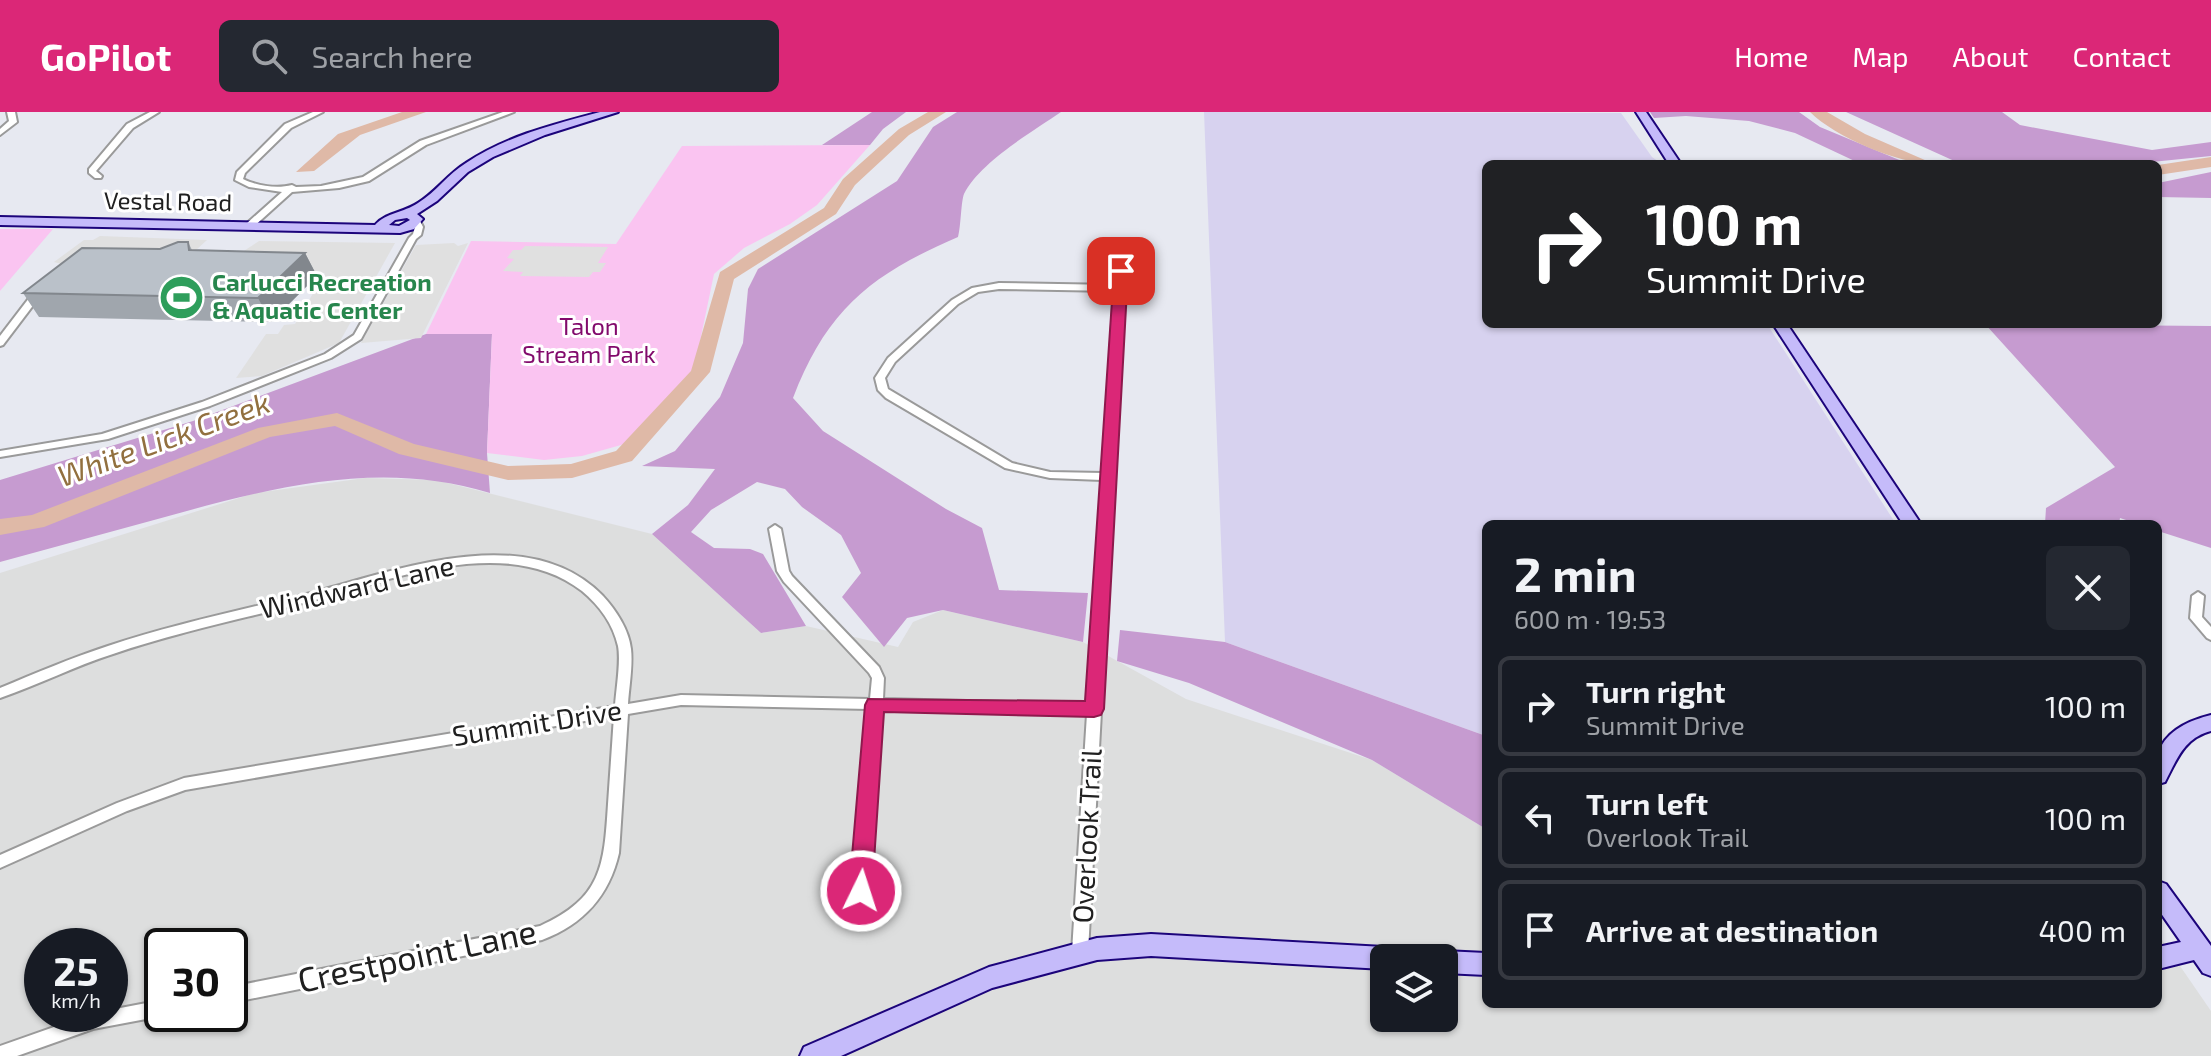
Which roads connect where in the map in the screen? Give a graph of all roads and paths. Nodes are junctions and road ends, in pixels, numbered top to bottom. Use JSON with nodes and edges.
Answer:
{"nodes":[{"id":1,"x":11,"y":112,"type":"edge"},
{"id":2,"x":155,"y":112,"type":"edge"},
{"id":3,"x":319,"y":112,"type":"edge"},
{"id":4,"x":510,"y":112,"type":"edge"},
{"id":5,"x":613,"y":112,"type":"edge"},
{"id":6,"x":1641,"y":112,"type":"edge"},
{"id":7,"x":0,"y":133,"type":"edge"},
{"id":8,"x":1672,"y":160,"type":"edge"},
{"id":9,"x":98,"y":176,"type":"dead end"},
{"id":10,"x":292,"y":187,"type":"junction"},
{"id":11,"x":413,"y":218,"type":"junction"},
{"id":12,"x":0,"y":221,"type":"edge"},
{"id":13,"x":249,"y":226,"type":"junction"},
{"id":14,"x":388,"y":226,"type":"junction"},
{"id":15,"x":413,"y":238,"type":"junction"},
{"id":16,"x":1132,"y":243,"type":"dead end"},
{"id":17,"x":48,"y":284,"type":"edge"},
{"id":18,"x":1119,"y":288,"type":"junction"},
{"id":19,"x":1783,"y":328,"type":"edge"},
{"id":20,"x":0,"y":343,"type":"edge"},
{"id":21,"x":0,"y":454,"type":"edge"},
{"id":22,"x":1108,"y":477,"type":"junction"},
{"id":23,"x":1909,"y":520,"type":"edge"},
{"id":24,"x":775,"y":529,"type":"dead end"},
{"id":25,"x":2198,"y":596,"type":"dead end"},
{"id":26,"x":2211,"y":635,"type":"edge"},
{"id":27,"x":0,"y":693,"type":"edge"},
{"id":28,"x":875,"y":705,"type":"junction"},
{"id":29,"x":622,"y":709,"type":"junction"},
{"id":30,"x":1094,"y":709,"type":"junction"},
{"id":31,"x":2211,"y":723,"type":"edge"},
{"id":32,"x":2162,"y":763,"type":"edge"},
{"id":33,"x":0,"y":862,"type":"edge"},
{"id":34,"x":861,"y":891,"type":"dead end"},
{"id":35,"x":2162,"y":897,"type":"edge"},
{"id":36,"x":1080,"y":952,"type":"junction"},
{"id":37,"x":1370,"y":957,"type":"edge"},
{"id":38,"x":2205,"y":957,"type":"edge"},
{"id":39,"x":2162,"y":958,"type":"edge"},
{"id":40,"x":1458,"y":963,"type":"edge"},
{"id":41,"x":1482,"y":964,"type":"edge"},
{"id":42,"x":248,"y":991,"type":"edge"},
{"id":43,"x":144,"y":1011,"type":"edge"},
{"id":44,"x":0,"y":1054,"type":"edge"},
{"id":45,"x":813,"y":1056,"type":"edge"}],
"edges":[{"from":1,"to":7,"type":"street"},
{"from":2,"to":9,"type":"street"},
{"from":3,"to":10,"type":"street"},
{"from":4,"to":10,"type":"street"},
{"from":5,"to":11,"type":"street"},
{"from":6,"to":8,"type":"street"},
{"from":10,"to":13,"type":"street"},
{"from":11,"to":14,"type":"street","name":"Vestal Road"},
{"from":11,"to":15,"type":"street"},
{"from":12,"to":13,"type":"street","name":"Vestal Road"},
{"from":13,"to":14,"type":"street","name":"Vestal Road"},
{"from":14,"to":15,"type":"street"},
{"from":15,"to":21,"type":"street"},
{"from":16,"to":18,"type":"street","name":"Overlook Trail"},
{"from":17,"to":20,"type":"street"},
{"from":18,"to":22,"type":"street","name":"Overlook Trail"},
{"from":18,"to":22,"type":"street"},
{"from":19,"to":23,"type":"street"},
{"from":22,"to":30,"type":"street","name":"Overlook Trail"},
{"from":24,"to":28,"type":"street"},
{"from":25,"to":26,"type":"street"},
{"from":27,"to":29,"type":"street","name":"Windward Lane"},
{"from":28,"to":29,"type":"street","name":"Summit Drive"},
{"from":28,"to":30,"type":"street","name":"Summit Drive"},
{"from":28,"to":34,"type":"street"},
{"from":29,"to":33,"type":"street","name":"Summit Drive"},
{"from":29,"to":42,"type":"street","name":"Crestpoint Lane"},
{"from":30,"to":36,"type":"street","name":"Overlook Trail"},
{"from":31,"to":32,"type":"street"},
{"from":35,"to":38,"type":"street"},
{"from":36,"to":37,"type":"street"},
{"from":36,"to":45,"type":"street"},
{"from":38,"to":39,"type":"street"},
{"from":40,"to":41,"type":"street"},
{"from":43,"to":44,"type":"street"}]}
